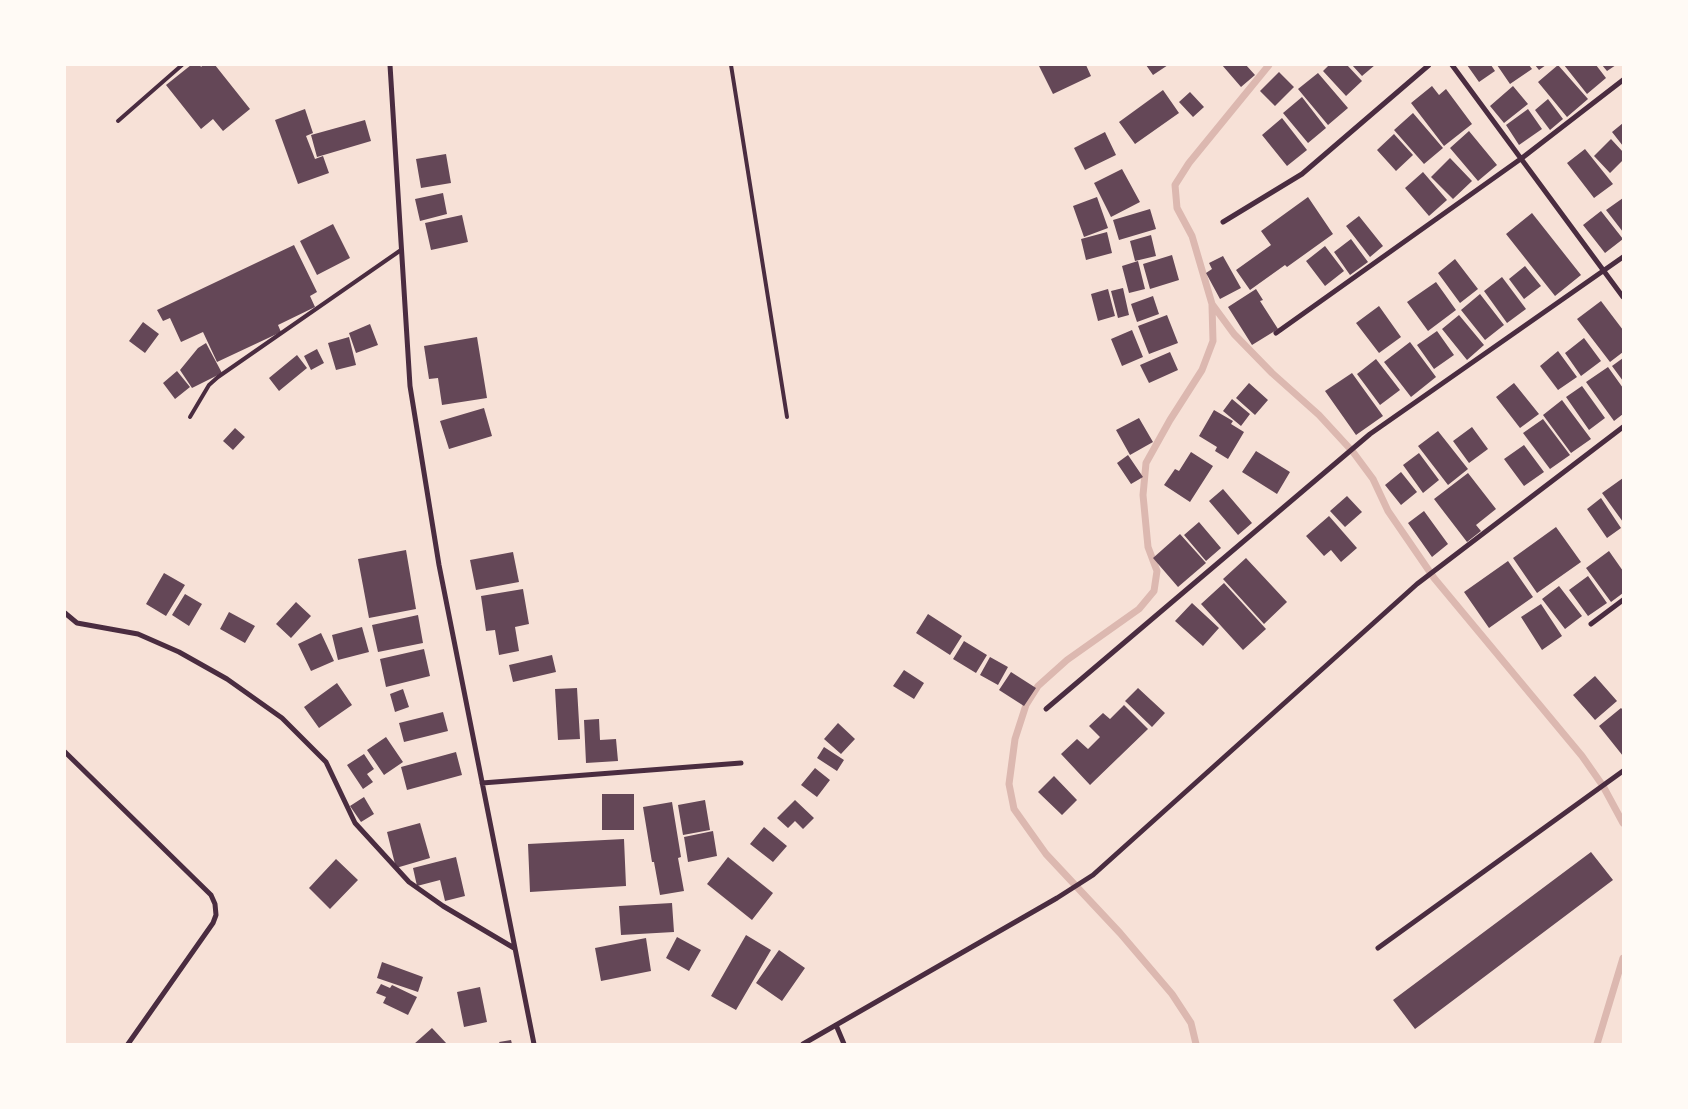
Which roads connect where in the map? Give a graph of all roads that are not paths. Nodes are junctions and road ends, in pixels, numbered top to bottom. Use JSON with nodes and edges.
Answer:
{"nodes":[{"id":1,"x":182,"y":65,"type":"edge"},
{"id":2,"x":390,"y":65,"type":"edge"},
{"id":3,"x":731,"y":65,"type":"edge"},
{"id":4,"x":1429,"y":65,"type":"edge"},
{"id":5,"x":1452,"y":65,"type":"edge"},
{"id":6,"x":1623,"y":80,"type":"edge"},
{"id":7,"x":118,"y":121,"type":"dead end"},
{"id":8,"x":1522,"y":158,"type":"junction"},
{"id":9,"x":1223,"y":222,"type":"dead end"},
{"id":10,"x":401,"y":250,"type":"junction"},
{"id":11,"x":1623,"y":257,"type":"edge"},
{"id":12,"x":1603,"y":272,"type":"junction"},
{"id":13,"x":1623,"y":298,"type":"edge"},
{"id":14,"x":1276,"y":333,"type":"dead end"},
{"id":15,"x":190,"y":417,"type":"dead end"},
{"id":16,"x":788,"y":417,"type":"dead end"},
{"id":17,"x":1623,"y":427,"type":"edge"},
{"id":18,"x":1623,"y":600,"type":"edge"},
{"id":19,"x":65,"y":614,"type":"edge"},
{"id":20,"x":1591,"y":624,"type":"dead end"},
{"id":21,"x":1046,"y":710,"type":"dead end"},
{"id":22,"x":65,"y":752,"type":"edge"},
{"id":23,"x":741,"y":763,"type":"dead end"},
{"id":24,"x":1623,"y":771,"type":"edge"},
{"id":25,"x":482,"y":783,"type":"junction"},
{"id":26,"x":514,"y":948,"type":"junction"},
{"id":27,"x":1378,"y":948,"type":"dead end"},
{"id":28,"x":836,"y":1025,"type":"junction"},
{"id":29,"x":128,"y":1044,"type":"edge"},
{"id":30,"x":534,"y":1044,"type":"edge"},
{"id":31,"x":803,"y":1044,"type":"edge"},
{"id":32,"x":844,"y":1044,"type":"edge"}],
"edges":[{"from":1,"to":7,"type":"lane"},
{"from":2,"to":10,"type":"street"},
{"from":3,"to":16,"type":"lane"},
{"from":4,"to":9,"type":"street"},
{"from":5,"to":8,"type":"street"},
{"from":6,"to":8,"type":"street"},
{"from":8,"to":12,"type":"street"},
{"from":8,"to":14,"type":"street"},
{"from":10,"to":15,"type":"lane"},
{"from":10,"to":25,"type":"street"},
{"from":11,"to":12,"type":"street"},
{"from":12,"to":13,"type":"street"},
{"from":12,"to":21,"type":"street"},
{"from":17,"to":28,"type":"street"},
{"from":18,"to":20,"type":"street"},
{"from":19,"to":26,"type":"street"},
{"from":22,"to":29,"type":"street"},
{"from":23,"to":25,"type":"street"},
{"from":24,"to":27,"type":"street"},
{"from":25,"to":26,"type":"street"},
{"from":26,"to":30,"type":"street"},
{"from":28,"to":31,"type":"street"},
{"from":28,"to":32,"type":"street"}]}
